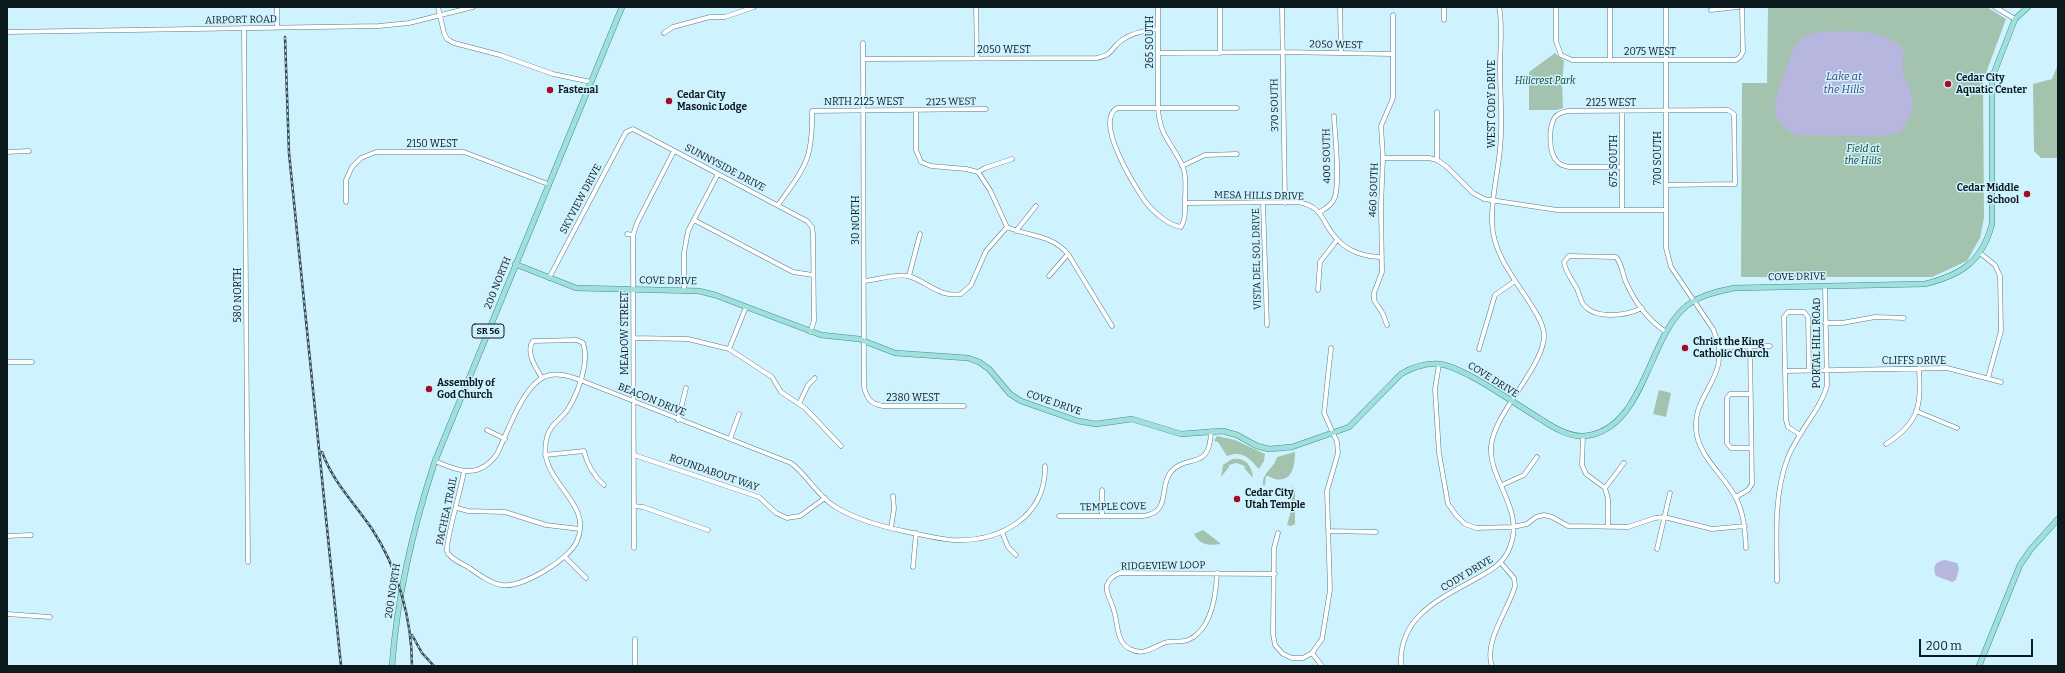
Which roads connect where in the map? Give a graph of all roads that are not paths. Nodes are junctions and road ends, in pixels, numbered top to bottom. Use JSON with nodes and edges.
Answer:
{"nodes":[{"id":1,"x":277,"y":7,"type":"edge"},
{"id":2,"x":438,"y":7,"type":"edge"},
{"id":3,"x":472,"y":7,"type":"edge"},
{"id":4,"x":622,"y":7,"type":"edge"},
{"id":5,"x":754,"y":7,"type":"edge"},
{"id":6,"x":976,"y":7,"type":"edge"},
{"id":7,"x":1158,"y":7,"type":"edge"},
{"id":8,"x":1220,"y":7,"type":"edge"},
{"id":9,"x":1282,"y":7,"type":"edge"},
{"id":10,"x":1340,"y":7,"type":"edge"},
{"id":11,"x":1444,"y":7,"type":"edge"},
{"id":12,"x":1499,"y":7,"type":"edge"},
{"id":13,"x":1556,"y":7,"type":"edge"},
{"id":14,"x":1610,"y":7,"type":"edge"},
{"id":15,"x":1666,"y":7,"type":"edge"},
{"id":16,"x":1738,"y":7,"type":"edge"},
{"id":17,"x":1742,"y":7,"type":"edge"},
{"id":18,"x":1995,"y":7,"type":"edge"},
{"id":19,"x":2028,"y":7,"type":"edge"},
{"id":20,"x":1711,"y":10,"type":"dead end"},
{"id":21,"x":1394,"y":15,"type":"dead end"},
{"id":22,"x":440,"y":16,"type":"junction"},
{"id":23,"x":2015,"y":19,"type":"junction"},
{"id":24,"x":1444,"y":20,"type":"dead end"},
{"id":25,"x":277,"y":27,"type":"junction"},
{"id":26,"x":244,"y":28,"type":"junction"},
{"id":27,"x":1158,"y":29,"type":"junction"},
{"id":28,"x":7,"y":32,"type":"edge"},
{"id":29,"x":664,"y":33,"type":"dead end"},
{"id":30,"x":864,"y":43,"type":"dead end"},
{"id":31,"x":1282,"y":52,"type":"junction"},
{"id":32,"x":1341,"y":52,"type":"junction"},
{"id":33,"x":1158,"y":53,"type":"junction"},
{"id":34,"x":1220,"y":53,"type":"junction"},
{"id":35,"x":1393,"y":54,"type":"junction"},
{"id":36,"x":977,"y":58,"type":"junction"},
{"id":37,"x":863,"y":59,"type":"junction"},
{"id":38,"x":1666,"y":59,"type":"junction"},
{"id":39,"x":1610,"y":60,"type":"junction"},
{"id":40,"x":590,"y":82,"type":"junction"},
{"id":41,"x":1158,"y":108,"type":"junction"},
{"id":42,"x":1237,"y":108,"type":"dead end"},
{"id":43,"x":986,"y":109,"type":"dead end"},
{"id":44,"x":1666,"y":109,"type":"junction"},
{"id":45,"x":864,"y":110,"type":"junction"},
{"id":46,"x":916,"y":110,"type":"junction"},
{"id":47,"x":1437,"y":112,"type":"dead end"},
{"id":48,"x":1622,"y":112,"type":"junction"},
{"id":49,"x":1334,"y":116,"type":"dead end"},
{"id":50,"x":629,"y":129,"type":"joint"},
{"id":51,"x":674,"y":151,"type":"junction"},
{"id":52,"x":7,"y":152,"type":"edge"},
{"id":53,"x":28,"y":152,"type":"dead end"},
{"id":54,"x":1237,"y":154,"type":"dead end"},
{"id":55,"x":1384,"y":158,"type":"junction"},
{"id":56,"x":1012,"y":159,"type":"dead end"},
{"id":57,"x":1437,"y":160,"type":"junction"},
{"id":58,"x":1182,"y":166,"type":"junction"},
{"id":59,"x":1622,"y":167,"type":"junction"},
{"id":60,"x":978,"y":172,"type":"junction"},
{"id":61,"x":718,"y":174,"type":"junction"},
{"id":62,"x":548,"y":184,"type":"junction"},
{"id":63,"x":1666,"y":185,"type":"junction"},
{"id":64,"x":1493,"y":201,"type":"junction"},
{"id":65,"x":346,"y":202,"type":"dead end"},
{"id":66,"x":1185,"y":203,"type":"junction"},
{"id":67,"x":1264,"y":203,"type":"junction"},
{"id":68,"x":1285,"y":203,"type":"junction"},
{"id":69,"x":778,"y":205,"type":"junction"},
{"id":70,"x":1036,"y":206,"type":"dead end"},
{"id":71,"x":1622,"y":210,"type":"junction"},
{"id":72,"x":1666,"y":210,"type":"junction"},
{"id":73,"x":1320,"y":212,"type":"junction"},
{"id":74,"x":694,"y":220,"type":"junction"},
{"id":75,"x":1007,"y":228,"type":"junction"},
{"id":76,"x":1016,"y":231,"type":"junction"},
{"id":77,"x":627,"y":234,"type":"dead end"},
{"id":78,"x":920,"y":234,"type":"dead end"},
{"id":79,"x":633,"y":235,"type":"junction"},
{"id":80,"x":1337,"y":240,"type":"junction"},
{"id":81,"x":1980,"y":253,"type":"junction"},
{"id":82,"x":1068,"y":254,"type":"junction"},
{"id":83,"x":1382,"y":257,"type":"junction"},
{"id":84,"x":515,"y":264,"type":"junction"},
{"id":85,"x":814,"y":275,"type":"junction"},
{"id":86,"x":909,"y":276,"type":"junction"},
{"id":87,"x":1049,"y":276,"type":"dead end"},
{"id":88,"x":549,"y":278,"type":"junction"},
{"id":89,"x":864,"y":281,"type":"junction"},
{"id":90,"x":1515,"y":281,"type":"junction"},
{"id":91,"x":1825,"y":286,"type":"junction"},
{"id":92,"x":633,"y":290,"type":"junction"},
{"id":93,"x":684,"y":290,"type":"junction"},
{"id":94,"x":1318,"y":290,"type":"dead end"},
{"id":95,"x":1694,"y":301,"type":"junction"},
{"id":96,"x":746,"y":307,"type":"junction"},
{"id":97,"x":1642,"y":308,"type":"junction"},
{"id":98,"x":1904,"y":318,"type":"dead end"},
{"id":99,"x":1825,"y":323,"type":"junction"},
{"id":100,"x":1267,"y":325,"type":"dead end"},
{"id":101,"x":1387,"y":325,"type":"dead end"},
{"id":102,"x":1112,"y":326,"type":"dead end"},
{"id":103,"x":810,"y":332,"type":"junction"},
{"id":104,"x":1666,"y":332,"type":"junction"},
{"id":105,"x":634,"y":338,"type":"junction"},
{"id":106,"x":864,"y":341,"type":"junction"},
{"id":107,"x":1750,"y":346,"type":"junction"},
{"id":108,"x":1770,"y":346,"type":"dead end"},
{"id":109,"x":1720,"y":347,"type":"junction"},
{"id":110,"x":1331,"y":348,"type":"dead end"},
{"id":111,"x":729,"y":349,"type":"junction"},
{"id":112,"x":1479,"y":350,"type":"dead end"},
{"id":113,"x":7,"y":362,"type":"edge"},
{"id":114,"x":32,"y":362,"type":"dead end"},
{"id":115,"x":1439,"y":364,"type":"junction"},
{"id":116,"x":1919,"y":368,"type":"junction"},
{"id":117,"x":1809,"y":370,"type":"junction"},
{"id":118,"x":1826,"y":370,"type":"junction"},
{"id":119,"x":1786,"y":371,"type":"junction"},
{"id":120,"x":542,"y":378,"type":"junction"},
{"id":121,"x":815,"y":378,"type":"dead end"},
{"id":122,"x":1988,"y":378,"type":"junction"},
{"id":123,"x":580,"y":380,"type":"junction"},
{"id":124,"x":2001,"y":382,"type":"dead end"},
{"id":125,"x":686,"y":388,"type":"dead end"},
{"id":126,"x":1750,"y":394,"type":"junction"},
{"id":127,"x":866,"y":396,"type":"joint"},
{"id":128,"x":634,"y":401,"type":"junction"},
{"id":129,"x":1512,"y":402,"type":"junction"},
{"id":130,"x":799,"y":404,"type":"junction"},
{"id":131,"x":964,"y":406,"type":"dead end"},
{"id":132,"x":1916,"y":411,"type":"junction"},
{"id":133,"x":739,"y":414,"type":"dead end"},
{"id":134,"x":678,"y":420,"type":"junction"},
{"id":135,"x":1957,"y":428,"type":"dead end"},
{"id":136,"x":487,"y":430,"type":"dead end"},
{"id":137,"x":1211,"y":431,"type":"junction"},
{"id":138,"x":1334,"y":433,"type":"junction"},
{"id":139,"x":1799,"y":434,"type":"junction"},
{"id":140,"x":1583,"y":436,"type":"junction"},
{"id":141,"x":505,"y":438,"type":"junction"},
{"id":142,"x":730,"y":439,"type":"junction"},
{"id":143,"x":1886,"y":444,"type":"dead end"},
{"id":144,"x":841,"y":446,"type":"dead end"},
{"id":145,"x":1751,"y":448,"type":"junction"},
{"id":146,"x":545,"y":455,"type":"junction"},
{"id":147,"x":634,"y":455,"type":"junction"},
{"id":148,"x":1537,"y":457,"type":"dead end"},
{"id":149,"x":436,"y":461,"type":"junction"},
{"id":150,"x":1624,"y":463,"type":"dead end"},
{"id":151,"x":1045,"y":466,"type":"dead end"},
{"id":152,"x":464,"y":471,"type":"junction"},
{"id":153,"x":604,"y":485,"type":"dead end"},
{"id":154,"x":1502,"y":485,"type":"junction"},
{"id":155,"x":1605,"y":488,"type":"junction"},
{"id":156,"x":1102,"y":490,"type":"dead end"},
{"id":157,"x":1670,"y":493,"type":"dead end"},
{"id":158,"x":893,"y":496,"type":"dead end"},
{"id":159,"x":1736,"y":497,"type":"junction"},
{"id":160,"x":825,"y":498,"type":"junction"},
{"id":161,"x":634,"y":506,"type":"junction"},
{"id":162,"x":456,"y":508,"type":"junction"},
{"id":163,"x":1059,"y":516,"type":"dead end"},
{"id":164,"x":1102,"y":516,"type":"junction"},
{"id":165,"x":1664,"y":517,"type":"junction"},
{"id":166,"x":2058,"y":519,"type":"edge"},
{"id":167,"x":1745,"y":526,"type":"junction"},
{"id":168,"x":1513,"y":527,"type":"junction"},
{"id":169,"x":1608,"y":527,"type":"junction"},
{"id":170,"x":891,"y":528,"type":"junction"},
{"id":171,"x":580,"y":529,"type":"junction"},
{"id":172,"x":708,"y":530,"type":"dead end"},
{"id":173,"x":1328,"y":531,"type":"junction"},
{"id":174,"x":1002,"y":532,"type":"junction"},
{"id":175,"x":1376,"y":532,"type":"dead end"},
{"id":176,"x":916,"y":533,"type":"junction"},
{"id":177,"x":1278,"y":533,"type":"dead end"},
{"id":178,"x":31,"y":535,"type":"dead end"},
{"id":179,"x":7,"y":536,"type":"edge"},
{"id":180,"x":634,"y":548,"type":"dead end"},
{"id":181,"x":1746,"y":548,"type":"dead end"},
{"id":182,"x":1657,"y":549,"type":"dead end"},
{"id":183,"x":1016,"y":556,"type":"dead end"},
{"id":184,"x":566,"y":558,"type":"junction"},
{"id":185,"x":248,"y":562,"type":"dead end"},
{"id":186,"x":1500,"y":563,"type":"junction"},
{"id":187,"x":912,"y":566,"type":"dead end"},
{"id":188,"x":1217,"y":573,"type":"junction"},
{"id":189,"x":1275,"y":574,"type":"junction"},
{"id":190,"x":586,"y":578,"type":"dead end"},
{"id":191,"x":1777,"y":581,"type":"dead end"},
{"id":192,"x":7,"y":614,"type":"edge"},
{"id":193,"x":50,"y":617,"type":"dead end"},
{"id":194,"x":634,"y":639,"type":"dead end"},
{"id":195,"x":1312,"y":653,"type":"junction"},
{"id":196,"x":392,"y":666,"type":"edge"},
{"id":197,"x":635,"y":666,"type":"edge"},
{"id":198,"x":1322,"y":666,"type":"edge"},
{"id":199,"x":1401,"y":666,"type":"edge"},
{"id":200,"x":1492,"y":666,"type":"edge"},
{"id":201,"x":1979,"y":666,"type":"edge"}],
"edges":[{"from":1,"to":25,"type":"street"},
{"from":2,"to":22,"type":"street"},
{"from":3,"to":22,"type":"street","name":"AIRPORT ROAD"},
{"from":4,"to":40,"type":"main road","name":"200 NORTH","number":"SR 56"},
{"from":5,"to":29,"type":"street"},
{"from":6,"to":36,"type":"street"},
{"from":7,"to":27,"type":"street","name":"265 SOUTH"},
{"from":8,"to":34,"type":"street"},
{"from":9,"to":31,"type":"street","name":"370 SOUTH"},
{"from":10,"to":32,"type":"street"},
{"from":11,"to":24,"type":"street"},
{"from":12,"to":64,"type":"street","name":"WEST CODY DRIVE"},
{"from":13,"to":39,"type":"street","name":"2075 WEST"},
{"from":14,"to":39,"type":"street"},
{"from":15,"to":38,"type":"street","name":"700 SOUTH"},
{"from":16,"to":20,"type":"street"},
{"from":17,"to":38,"type":"street","name":"2075 WEST"},
{"from":18,"to":23,"type":"street"},
{"from":19,"to":23,"type":"main road"},
{"from":21,"to":35,"type":"street","name":"460 SOUTH"},
{"from":22,"to":25,"type":"street","name":"AIRPORT ROAD"},
{"from":22,"to":40,"type":"street"},
{"from":23,"to":81,"type":"main road","name":"COVE DRIVE"},
{"from":25,"to":26,"type":"street","name":"AIRPORT ROAD"},
{"from":26,"to":28,"type":"street","name":"AIRPORT ROAD"},
{"from":26,"to":185,"type":"street","name":"580 NORTH"},
{"from":27,"to":33,"type":"street","name":"265 SOUTH"},
{"from":27,"to":36,"type":"street","name":"2050 WEST"},
{"from":30,"to":37,"type":"street","name":"30 NORTH"},
{"from":31,"to":32,"type":"street","name":"2050 WEST"},
{"from":31,"to":34,"type":"street","name":"2050 WEST"},
{"from":31,"to":68,"type":"street","name":"370 SOUTH"},
{"from":32,"to":35,"type":"street","name":"2050 WEST"},
{"from":33,"to":34,"type":"street","name":"2050 WEST"},
{"from":33,"to":41,"type":"street","name":"265 SOUTH"},
{"from":35,"to":55,"type":"street","name":"460 SOUTH"},
{"from":36,"to":37,"type":"street","name":"2050 WEST"},
{"from":37,"to":45,"type":"street","name":"30 NORTH"},
{"from":38,"to":39,"type":"street","name":"2075 WEST"},
{"from":38,"to":44,"type":"street","name":"700 SOUTH"},
{"from":40,"to":62,"type":"main road","name":"200 NORTH","number":"SR 56"},
{"from":41,"to":42,"type":"street"},
{"from":41,"to":58,"type":"street"},
{"from":41,"to":66,"type":"street"},
{"from":43,"to":46,"type":"street","name":"2125 WEST"},
{"from":44,"to":48,"type":"street","name":"2125 WEST"},
{"from":44,"to":63,"type":"street","name":"700 SOUTH"},
{"from":44,"to":63,"type":"street","name":"2125 WEST"},
{"from":45,"to":46,"type":"street","name":"NRTH 2125 WEST"},
{"from":45,"to":69,"type":"street","name":"NRTH 2125 WEST"},
{"from":45,"to":89,"type":"street","name":"30 NORTH"},
{"from":46,"to":60,"type":"street"},
{"from":47,"to":57,"type":"street"},
{"from":48,"to":59,"type":"street","name":"675 SOUTH"},
{"from":48,"to":59,"type":"street","name":"2125 WEST"},
{"from":49,"to":73,"type":"street","name":"400 SOUTH"},
{"from":50,"to":51,"type":"street","name":"SUNNYSIDE DRIVE"},
{"from":50,"to":88,"type":"street","name":"SKYVIEW DRIVE"},
{"from":51,"to":61,"type":"street","name":"SUNNYSIDE DRIVE"},
{"from":51,"to":79,"type":"street","name":"MEADOW STREET"},
{"from":52,"to":53,"type":"street"},
{"from":54,"to":58,"type":"street"},
{"from":55,"to":57,"type":"street"},
{"from":55,"to":83,"type":"street","name":"460 SOUTH"},
{"from":56,"to":60,"type":"street"},
{"from":57,"to":64,"type":"street"},
{"from":58,"to":66,"type":"street"},
{"from":59,"to":71,"type":"street","name":"675 SOUTH"},
{"from":60,"to":75,"type":"street"},
{"from":61,"to":69,"type":"street","name":"SUNNYSIDE DRIVE"},
{"from":61,"to":74,"type":"street"},
{"from":62,"to":65,"type":"street","name":"2150 WEST"},
{"from":62,"to":84,"type":"main road","name":"200 NORTH","number":"SR 56"},
{"from":63,"to":72,"type":"street","name":"700 SOUTH"},
{"from":64,"to":71,"type":"street"},
{"from":64,"to":90,"type":"street","name":"CODY DRIVE"},
{"from":66,"to":67,"type":"street","name":"MESA HILLS DRIVE"},
{"from":67,"to":68,"type":"street","name":"MESA HILLS DRIVE"},
{"from":67,"to":100,"type":"street","name":"VISTA DEL SOL DRIVE"},
{"from":68,"to":73,"type":"street","name":"MESA HILLS DRIVE"},
{"from":69,"to":85,"type":"street","name":"SUNNYSIDE DRIVE"},
{"from":70,"to":76,"type":"street"},
{"from":71,"to":72,"type":"street"},
{"from":72,"to":95,"type":"street","name":"700 SOUTH"},
{"from":73,"to":80,"type":"street"},
{"from":74,"to":85,"type":"street"},
{"from":74,"to":93,"type":"street"},
{"from":75,"to":76,"type":"street"},
{"from":75,"to":86,"type":"street"},
{"from":76,"to":82,"type":"street"},
{"from":77,"to":79,"type":"street"},
{"from":78,"to":86,"type":"street"},
{"from":79,"to":92,"type":"street","name":"MEADOW STREET"},
{"from":80,"to":83,"type":"street"},
{"from":80,"to":94,"type":"street"},
{"from":81,"to":91,"type":"main road","name":"COVE DRIVE"},
{"from":81,"to":122,"type":"street"},
{"from":82,"to":87,"type":"street"},
{"from":82,"to":102,"type":"street"},
{"from":83,"to":101,"type":"street","name":"460 SOUTH"},
{"from":84,"to":88,"type":"main road","name":"COVE DRIVE"},
{"from":84,"to":149,"type":"main road","name":"200 NORTH","number":"SR 56"},
{"from":85,"to":103,"type":"street"},
{"from":86,"to":89,"type":"street"},
{"from":88,"to":92,"type":"main road","name":"COVE DRIVE"},
{"from":89,"to":106,"type":"street","name":"30 NORTH"},
{"from":90,"to":112,"type":"street"},
{"from":90,"to":129,"type":"street","name":"CODY DRIVE"},
{"from":91,"to":95,"type":"main road","name":"COVE DRIVE"},
{"from":91,"to":99,"type":"street","name":"PORTAL HILL ROAD"},
{"from":92,"to":93,"type":"main road","name":"COVE DRIVE"},
{"from":92,"to":105,"type":"street","name":"MEADOW STREET"},
{"from":93,"to":96,"type":"main road","name":"COVE DRIVE"},
{"from":95,"to":104,"type":"main road","name":"COVE DRIVE"},
{"from":95,"to":109,"type":"street","name":"700 SOUTH"},
{"from":96,"to":103,"type":"main road","name":"COVE DRIVE"},
{"from":96,"to":111,"type":"street"},
{"from":97,"to":97,"type":"street"},
{"from":97,"to":104,"type":"street"},
{"from":98,"to":99,"type":"street"},
{"from":99,"to":118,"type":"street","name":"PORTAL HILL ROAD"},
{"from":103,"to":106,"type":"main road","name":"COVE DRIVE"},
{"from":104,"to":140,"type":"main road","name":"COVE DRIVE"},
{"from":105,"to":111,"type":"street"},
{"from":105,"to":128,"type":"street","name":"MEADOW STREET"},
{"from":106,"to":127,"type":"street","name":"30 NORTH"},
{"from":106,"to":137,"type":"main road","name":"COVE DRIVE"},
{"from":107,"to":108,"type":"street"},
{"from":107,"to":109,"type":"street"},
{"from":107,"to":126,"type":"street"},
{"from":109,"to":159,"type":"street"},
{"from":110,"to":138,"type":"street"},
{"from":111,"to":130,"type":"street"},
{"from":113,"to":114,"type":"street"},
{"from":115,"to":129,"type":"main road","name":"COVE DRIVE"},
{"from":115,"to":138,"type":"main road","name":"COVE DRIVE"},
{"from":115,"to":168,"type":"street"},
{"from":116,"to":118,"type":"street","name":"CLIFFS DRIVE"},
{"from":116,"to":122,"type":"street","name":"CLIFFS DRIVE"},
{"from":116,"to":132,"type":"street"},
{"from":117,"to":118,"type":"street","name":"CLIFFS DRIVE"},
{"from":117,"to":119,"type":"street","name":"CLIFFS DRIVE"},
{"from":117,"to":119,"type":"street"},
{"from":118,"to":139,"type":"street","name":"PORTAL HILL ROAD"},
{"from":119,"to":139,"type":"street"},
{"from":120,"to":123,"type":"street","name":"BEACON DRIVE"},
{"from":120,"to":123,"type":"street","name":"PACHEA TRAIL"},
{"from":120,"to":141,"type":"street"},
{"from":121,"to":130,"type":"street"},
{"from":122,"to":124,"type":"street","name":"CLIFFS DRIVE"},
{"from":123,"to":128,"type":"street","name":"BEACON DRIVE"},
{"from":123,"to":146,"type":"street","name":"PACHEA TRAIL"},
{"from":125,"to":134,"type":"street"},
{"from":126,"to":145,"type":"street"},
{"from":126,"to":145,"type":"street"},
{"from":127,"to":131,"type":"street","name":"2380 WEST"},
{"from":128,"to":134,"type":"street","name":"BEACON DRIVE"},
{"from":128,"to":147,"type":"street","name":"MEADOW STREET"},
{"from":129,"to":140,"type":"main road","name":"COVE DRIVE"},
{"from":129,"to":154,"type":"street","name":"CODY DRIVE"},
{"from":130,"to":144,"type":"street"},
{"from":132,"to":135,"type":"street"},
{"from":132,"to":143,"type":"street"},
{"from":133,"to":142,"type":"street"},
{"from":134,"to":142,"type":"street","name":"BEACON DRIVE"},
{"from":136,"to":141,"type":"street"},
{"from":137,"to":138,"type":"main road","name":"COVE DRIVE"},
{"from":137,"to":164,"type":"street","name":"TEMPLE COVE"},
{"from":138,"to":173,"type":"street"},
{"from":139,"to":191,"type":"street","name":"PORTAL HILL ROAD"},
{"from":140,"to":155,"type":"street"},
{"from":141,"to":152,"type":"street"},
{"from":142,"to":160,"type":"street","name":"BEACON DRIVE"},
{"from":145,"to":159,"type":"street"},
{"from":146,"to":153,"type":"street"},
{"from":146,"to":171,"type":"street","name":"PACHEA TRAIL"},
{"from":147,"to":160,"type":"street","name":"ROUNDABOUT WAY"},
{"from":147,"to":161,"type":"street","name":"MEADOW STREET"},
{"from":148,"to":154,"type":"street"},
{"from":149,"to":152,"type":"street"},
{"from":149,"to":196,"type":"main road","name":"200 NORTH","number":"SR 56"},
{"from":150,"to":155,"type":"street"},
{"from":151,"to":174,"type":"street","name":"BEACON DRIVE"},
{"from":152,"to":162,"type":"street","name":"PACHEA TRAIL"},
{"from":154,"to":168,"type":"street","name":"CODY DRIVE"},
{"from":155,"to":169,"type":"street"},
{"from":156,"to":164,"type":"street"},
{"from":157,"to":165,"type":"street"},
{"from":158,"to":170,"type":"street"},
{"from":159,"to":167,"type":"street"},
{"from":160,"to":170,"type":"street","name":"BEACON DRIVE"},
{"from":161,"to":172,"type":"street"},
{"from":161,"to":180,"type":"street","name":"MEADOW STREET"},
{"from":162,"to":171,"type":"street"},
{"from":162,"to":184,"type":"street","name":"PACHEA TRAIL"},
{"from":163,"to":164,"type":"street","name":"TEMPLE COVE"},
{"from":165,"to":167,"type":"street"},
{"from":165,"to":169,"type":"street"},
{"from":165,"to":182,"type":"street"},
{"from":166,"to":201,"type":"main road"},
{"from":167,"to":181,"type":"street"},
{"from":168,"to":169,"type":"street"},
{"from":168,"to":186,"type":"street","name":"CODY DRIVE"},
{"from":170,"to":176,"type":"street","name":"BEACON DRIVE"},
{"from":171,"to":184,"type":"street","name":"PACHEA TRAIL"},
{"from":173,"to":175,"type":"street"},
{"from":173,"to":195,"type":"street"},
{"from":174,"to":176,"type":"street","name":"BEACON DRIVE"},
{"from":174,"to":183,"type":"street"},
{"from":176,"to":187,"type":"street"},
{"from":177,"to":189,"type":"street"},
{"from":178,"to":179,"type":"street"},
{"from":184,"to":190,"type":"street"},
{"from":186,"to":199,"type":"street","name":"CODY DRIVE"},
{"from":186,"to":200,"type":"street"},
{"from":188,"to":188,"type":"street","name":"RIDGEVIEW LOOP"},
{"from":188,"to":189,"type":"street","name":"RIDGEVIEW LOOP"},
{"from":189,"to":195,"type":"street"},
{"from":192,"to":193,"type":"street"},
{"from":194,"to":197,"type":"street"},
{"from":195,"to":198,"type":"street"}]}
